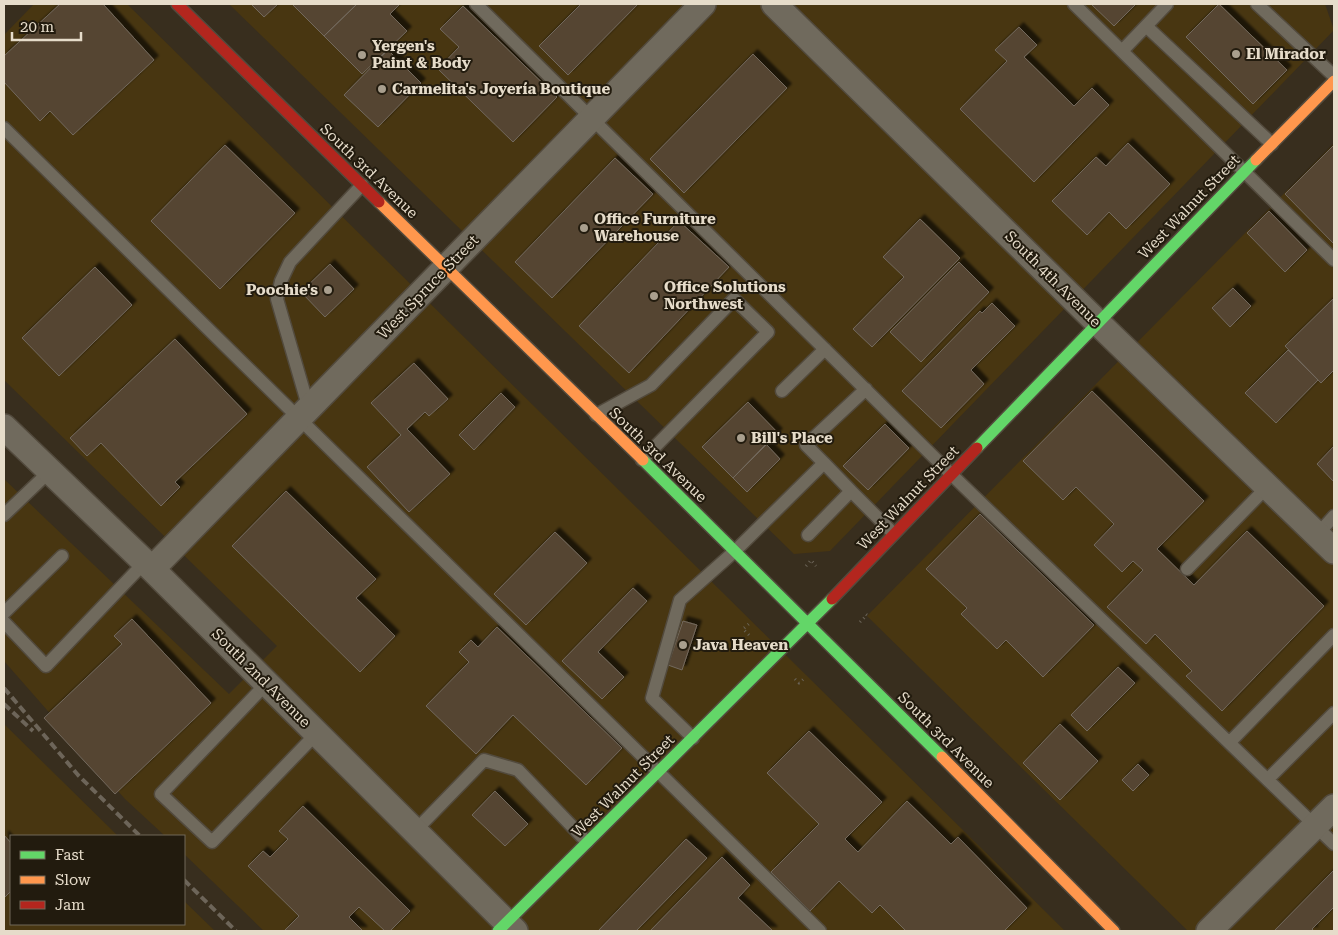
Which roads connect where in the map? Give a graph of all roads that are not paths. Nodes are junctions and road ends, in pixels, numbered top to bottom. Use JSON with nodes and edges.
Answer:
{"nodes":[{"id":1,"x":177,"y":4,"type":"edge"},
{"id":2,"x":476,"y":4,"type":"edge"},
{"id":3,"x":703,"y":4,"type":"edge"},
{"id":4,"x":774,"y":4,"type":"edge"},
{"id":5,"x":1074,"y":4,"type":"edge"},
{"id":6,"x":1167,"y":4,"type":"edge"},
{"id":7,"x":1257,"y":4,"type":"edge"},
{"id":8,"x":1146,"y":26,"type":"junction"},
{"id":9,"x":1122,"y":51,"type":"junction"},
{"id":10,"x":1334,"y":76,"type":"edge"},
{"id":11,"x":1334,"y":81,"type":"edge"},
{"id":12,"x":593,"y":118,"type":"junction"},
{"id":13,"x":4,"y":128,"type":"edge"},
{"id":14,"x":1272,"y":144,"type":"junction"},
{"id":15,"x":1245,"y":172,"type":"junction"},
{"id":16,"x":362,"y":185,"type":"junction"},
{"id":17,"x":1334,"y":260,"type":"edge"},
{"id":18,"x":447,"y":268,"type":"junction"},
{"id":19,"x":1097,"y":322,"type":"junction"},
{"id":20,"x":825,"y":349,"type":"junction"},
{"id":21,"x":866,"y":389,"type":"junction"},
{"id":22,"x":782,"y":391,"type":"dead end"},
{"id":23,"x":304,"y":414,"type":"junction"},
{"id":24,"x":596,"y":415,"type":"junction"},
{"id":25,"x":4,"y":427,"type":"edge"},
{"id":26,"x":642,"y":460,"type":"junction"},
{"id":27,"x":824,"y":463,"type":"junction"},
{"id":28,"x":50,"y":472,"type":"junction"},
{"id":29,"x":952,"y":474,"type":"junction"},
{"id":30,"x":1267,"y":487,"type":"junction"},
{"id":31,"x":851,"y":491,"type":"junction"},
{"id":32,"x":4,"y":515,"type":"edge"},
{"id":33,"x":1334,"y":516,"type":"edge"},
{"id":34,"x":893,"y":533,"type":"junction"},
{"id":35,"x":808,"y":535,"type":"dead end"},
{"id":36,"x":1326,"y":543,"type":"edge"},
{"id":37,"x":735,"y":551,"type":"junction"},
{"id":38,"x":62,"y":556,"type":"dead end"},
{"id":39,"x":149,"y":565,"type":"junction"},
{"id":40,"x":1187,"y":569,"type":"dead end"},
{"id":41,"x":4,"y":613,"type":"edge"},
{"id":42,"x":4,"y":622,"type":"edge"},
{"id":43,"x":808,"y":623,"type":"junction"},
{"id":44,"x":1334,"y":635,"type":"edge"},
{"id":45,"x":267,"y":683,"type":"junction"},
{"id":46,"x":1334,"y":713,"type":"edge"},
{"id":47,"x":317,"y":733,"type":"junction"},
{"id":48,"x":693,"y":738,"type":"junction"},
{"id":49,"x":1230,"y":742,"type":"junction"},
{"id":50,"x":658,"y":772,"type":"junction"},
{"id":51,"x":1268,"y":779,"type":"junction"},
{"id":52,"x":1334,"y":807,"type":"edge"},
{"id":53,"x":1316,"y":825,"type":"junction"},
{"id":54,"x":415,"y":831,"type":"junction"},
{"id":55,"x":587,"y":842,"type":"junction"},
{"id":56,"x":1334,"y":844,"type":"edge"},
{"id":57,"x":506,"y":928,"type":"edge"},
{"id":58,"x":820,"y":931,"type":"edge"},
{"id":59,"x":1114,"y":931,"type":"edge"},
{"id":60,"x":1209,"y":931,"type":"edge"}],
"edges":[{"from":1,"to":16,"type":"street","name":"South 3rd Avenue"},
{"from":2,"to":12,"type":"lane"},
{"from":3,"to":12,"type":"street","name":"West Spruce Street"},
{"from":4,"to":19,"type":"street","name":"South 4th Avenue"},
{"from":5,"to":9,"type":"lane"},
{"from":6,"to":8,"type":"lane"},
{"from":7,"to":10,"type":"lane"},
{"from":8,"to":9,"type":"lane"},
{"from":8,"to":14,"type":"lane"},
{"from":9,"to":15,"type":"lane"},
{"from":11,"to":14,"type":"street","name":"West Walnut Street"},
{"from":12,"to":18,"type":"street","name":"West Spruce Street"},
{"from":12,"to":20,"type":"lane"},
{"from":13,"to":23,"type":"lane"},
{"from":14,"to":15,"type":"street","name":"West Walnut Street"},
{"from":15,"to":17,"type":"lane"},
{"from":15,"to":19,"type":"street","name":"West Walnut Street"},
{"from":16,"to":18,"type":"street","name":"South 3rd Avenue"},
{"from":16,"to":23,"type":"lane"},
{"from":18,"to":23,"type":"street","name":"West Spruce Street"},
{"from":18,"to":24,"type":"street","name":"South 3rd Avenue"},
{"from":19,"to":29,"type":"street","name":"West Walnut Street"},
{"from":19,"to":30,"type":"street","name":"South 4th Avenue"},
{"from":20,"to":21,"type":"lane"},
{"from":20,"to":22,"type":"lane"},
{"from":21,"to":27,"type":"lane"},
{"from":21,"to":29,"type":"lane"},
{"from":23,"to":39,"type":"street","name":"West Spruce Street"},
{"from":23,"to":50,"type":"lane"},
{"from":24,"to":26,"type":"street","name":"South 3rd Avenue"},
{"from":24,"to":26,"type":"lane"},
{"from":25,"to":28,"type":"street","name":"South 2nd Avenue"},
{"from":26,"to":37,"type":"street","name":"South 3rd Avenue"},
{"from":27,"to":31,"type":"lane"},
{"from":27,"to":37,"type":"lane"},
{"from":28,"to":32,"type":"lane"},
{"from":28,"to":39,"type":"street","name":"South 2nd Avenue"},
{"from":29,"to":34,"type":"street","name":"West Walnut Street"},
{"from":29,"to":49,"type":"lane"},
{"from":30,"to":36,"type":"street","name":"South 4th Avenue"},
{"from":30,"to":40,"type":"lane"},
{"from":31,"to":34,"type":"lane"},
{"from":31,"to":35,"type":"lane"},
{"from":33,"to":36,"type":"lane"},
{"from":34,"to":43,"type":"street","name":"West Walnut Street"},
{"from":37,"to":43,"type":"street","name":"South 3rd Avenue"},
{"from":37,"to":48,"type":"lane"},
{"from":38,"to":41,"type":"lane"},
{"from":39,"to":42,"type":"lane"},
{"from":39,"to":45,"type":"street","name":"South 2nd Avenue"},
{"from":43,"to":48,"type":"street","name":"West Walnut Street"},
{"from":43,"to":59,"type":"street","name":"South 3rd Avenue"},
{"from":44,"to":49,"type":"lane"},
{"from":45,"to":47,"type":"street","name":"South 2nd Avenue"},
{"from":45,"to":47,"type":"lane"},
{"from":46,"to":51,"type":"lane"},
{"from":47,"to":54,"type":"street","name":"South 2nd Avenue"},
{"from":48,"to":50,"type":"street","name":"West Walnut Street"},
{"from":49,"to":51,"type":"lane"},
{"from":50,"to":55,"type":"street","name":"West Walnut Street"},
{"from":50,"to":58,"type":"lane"},
{"from":51,"to":53,"type":"lane"},
{"from":52,"to":53,"type":"street"},
{"from":53,"to":56,"type":"lane"},
{"from":53,"to":60,"type":"street"},
{"from":54,"to":55,"type":"lane"},
{"from":54,"to":57,"type":"street","name":"South 2nd Avenue"},
{"from":55,"to":57,"type":"street","name":"West Walnut Street"}]}
